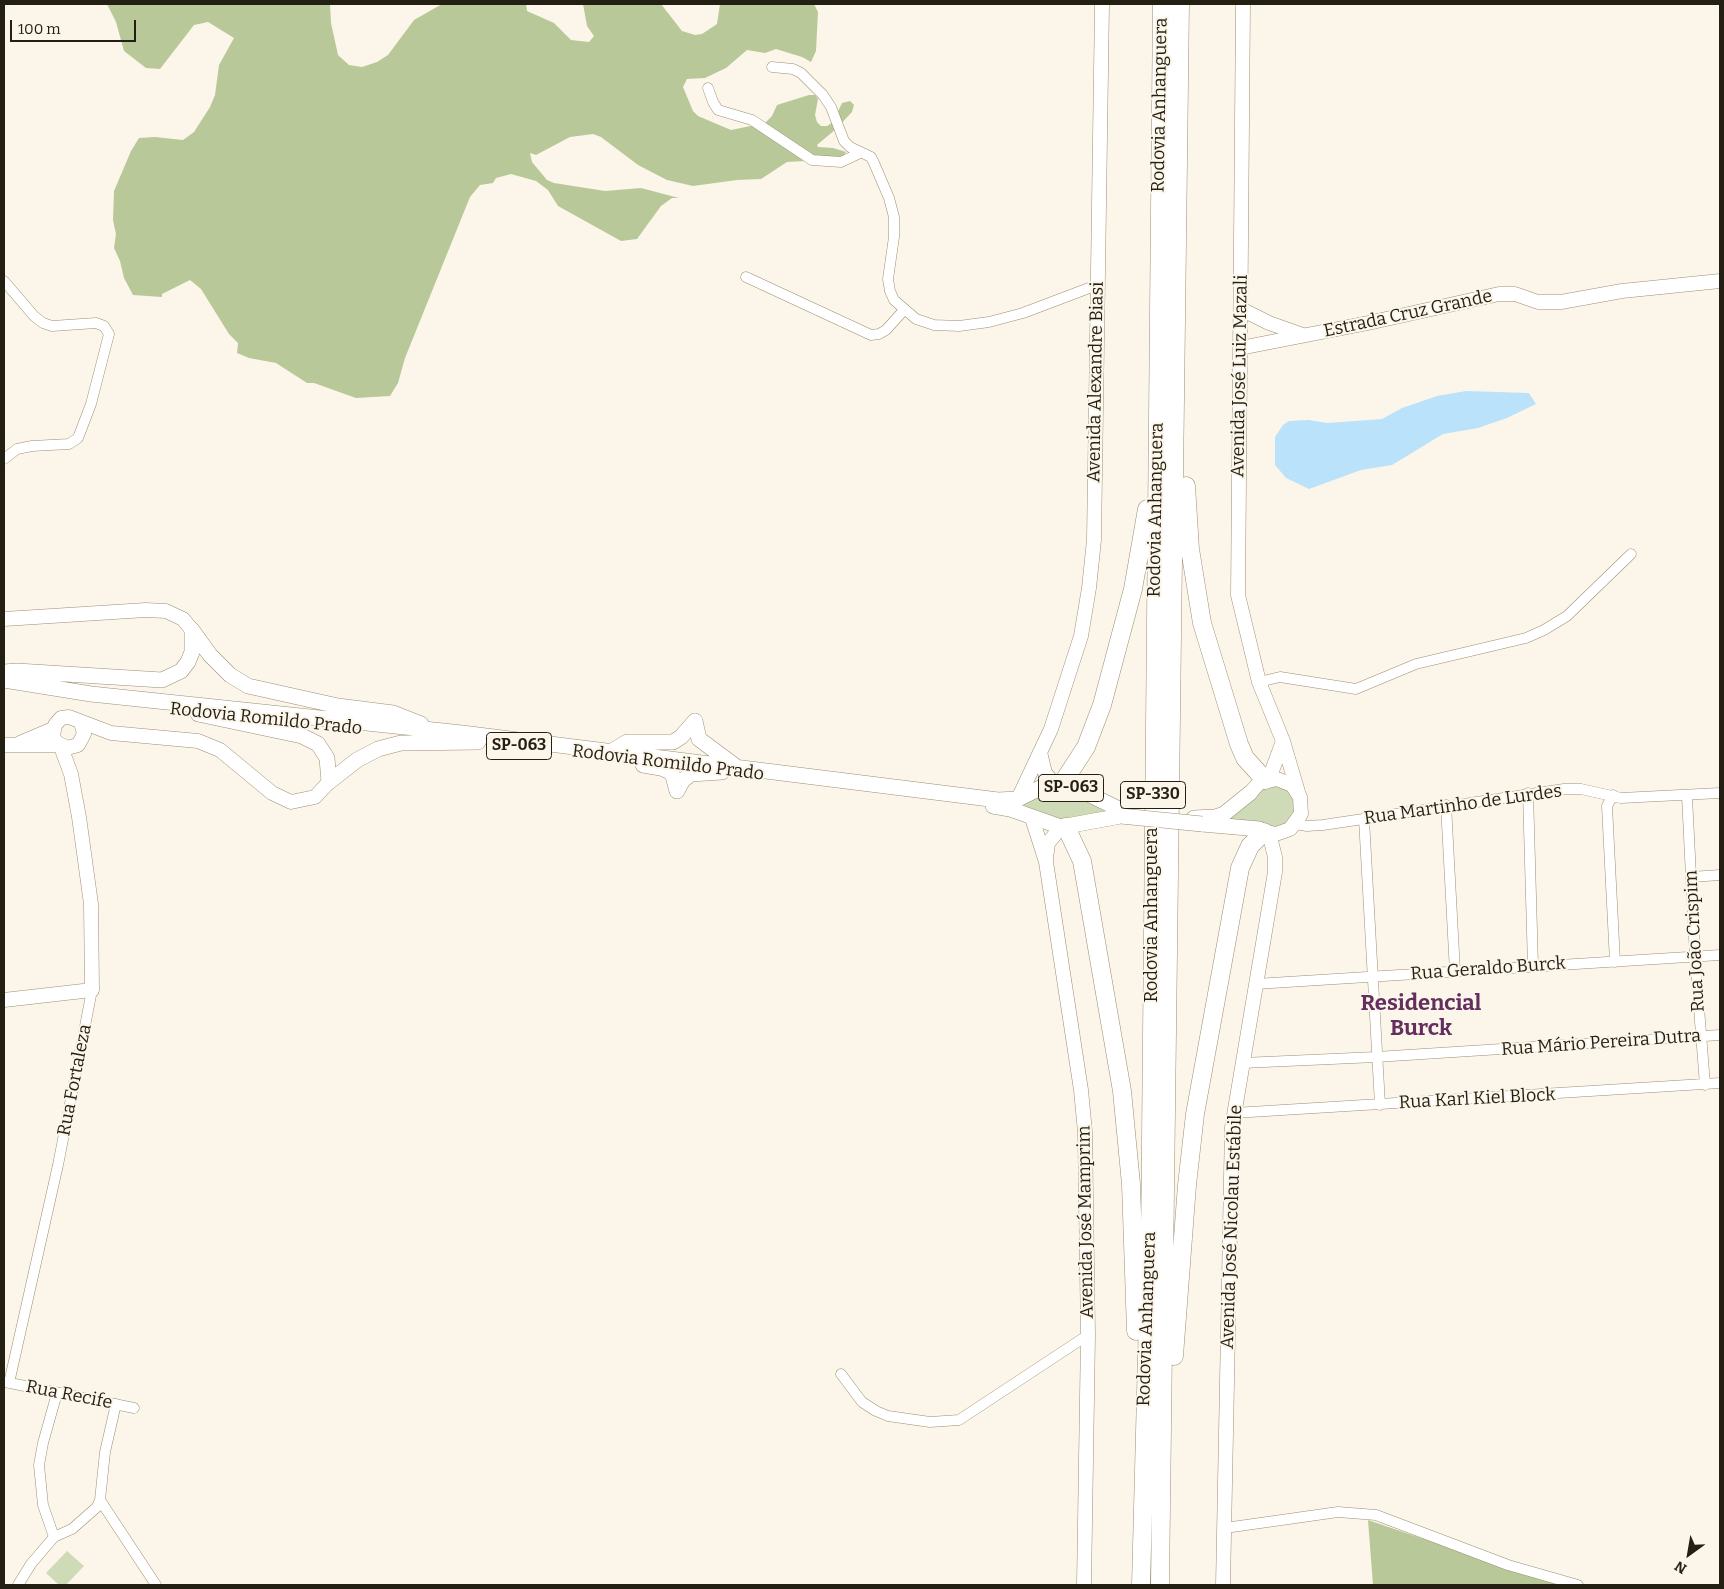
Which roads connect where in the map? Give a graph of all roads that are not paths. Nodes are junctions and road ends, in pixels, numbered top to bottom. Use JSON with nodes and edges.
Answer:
{"nodes":[{"id":1,"x":1102,"y":4,"type":"edge"},
{"id":2,"x":1162,"y":4,"type":"edge"},
{"id":3,"x":1180,"y":4,"type":"edge"},
{"id":4,"x":1243,"y":4,"type":"edge"},
{"id":5,"x":772,"y":67,"type":"dead end"},
{"id":6,"x":708,"y":88,"type":"dead end"},
{"id":7,"x":860,"y":153,"type":"junction"},
{"id":8,"x":1178,"y":204,"type":"junction"},
{"id":9,"x":746,"y":277,"type":"dead end"},
{"id":10,"x":1720,"y":281,"type":"edge"},
{"id":11,"x":4,"y":282,"type":"edge"},
{"id":12,"x":1097,"y":285,"type":"junction"},
{"id":13,"x":1240,"y":309,"type":"junction"},
{"id":14,"x":904,"y":310,"type":"junction"},
{"id":15,"x":1303,"y":335,"type":"junction"},
{"id":16,"x":1240,"y":348,"type":"junction"},
{"id":17,"x":1156,"y":454,"type":"junction"},
{"id":18,"x":4,"y":459,"type":"edge"},
{"id":19,"x":1631,"y":554,"type":"dead end"},
{"id":20,"x":4,"y":619,"type":"edge"},
{"id":21,"x":192,"y":630,"type":"junction"},
{"id":22,"x":4,"y":672,"type":"edge"},
{"id":23,"x":4,"y":680,"type":"edge"},
{"id":24,"x":1259,"y":682,"type":"junction"},
{"id":25,"x":4,"y":688,"type":"edge"},
{"id":26,"x":177,"y":709,"type":"junction"},
{"id":27,"x":81,"y":722,"type":"junction"},
{"id":28,"x":53,"y":728,"type":"junction"},
{"id":29,"x":438,"y":731,"type":"junction"},
{"id":30,"x":110,"y":733,"type":"junction"},
{"id":31,"x":1283,"y":741,"type":"junction"},
{"id":32,"x":479,"y":742,"type":"junction"},
{"id":33,"x":80,"y":744,"type":"junction"},
{"id":34,"x":9,"y":745,"type":"edge"},
{"id":35,"x":59,"y":746,"type":"junction"},
{"id":36,"x":1040,"y":752,"type":"junction"},
{"id":37,"x":612,"y":754,"type":"junction"},
{"id":38,"x":734,"y":768,"type":"junction"},
{"id":39,"x":71,"y":774,"type":"junction"},
{"id":40,"x":1267,"y":780,"type":"junction"},
{"id":41,"x":329,"y":782,"type":"junction"},
{"id":42,"x":1058,"y":787,"type":"junction"},
{"id":43,"x":1298,"y":792,"type":"junction"},
{"id":44,"x":1250,"y":793,"type":"joint"},
{"id":45,"x":1528,"y":793,"type":"junction"},
{"id":46,"x":1720,"y":793,"type":"edge"},
{"id":47,"x":1613,"y":795,"type":"junction"},
{"id":48,"x":1686,"y":796,"type":"junction"},
{"id":49,"x":1018,"y":799,"type":"junction"},
{"id":50,"x":1446,"y":805,"type":"junction"},
{"id":51,"x":1121,"y":813,"type":"junction"},
{"id":52,"x":1032,"y":818,"type":"junction"},
{"id":53,"x":1364,"y":819,"type":"junction"},
{"id":54,"x":1198,"y":821,"type":"junction"},
{"id":55,"x":1063,"y":827,"type":"junction"},
{"id":56,"x":1293,"y":827,"type":"junction"},
{"id":57,"x":1264,"y":832,"type":"junction"},
{"id":58,"x":1046,"y":862,"type":"junction"},
{"id":59,"x":1275,"y":872,"type":"junction"},
{"id":60,"x":1720,"y":875,"type":"edge"},
{"id":61,"x":1691,"y":877,"type":"junction"},
{"id":62,"x":1720,"y":955,"type":"edge"},
{"id":63,"x":1695,"y":956,"type":"junction"},
{"id":64,"x":1615,"y":962,"type":"junction"},
{"id":65,"x":1532,"y":966,"type":"junction"},
{"id":66,"x":1455,"y":972,"type":"junction"},
{"id":67,"x":1371,"y":976,"type":"junction"},
{"id":68,"x":1255,"y":984,"type":"junction"},
{"id":69,"x":92,"y":990,"type":"junction"},
{"id":70,"x":4,"y":1000,"type":"edge"},
{"id":71,"x":1720,"y":1035,"type":"edge"},
{"id":72,"x":1700,"y":1036,"type":"junction"},
{"id":73,"x":1376,"y":1057,"type":"junction"},
{"id":74,"x":1242,"y":1063,"type":"junction"},
{"id":75,"x":1720,"y":1084,"type":"edge"},
{"id":76,"x":1705,"y":1085,"type":"junction"},
{"id":77,"x":1380,"y":1105,"type":"junction"},
{"id":78,"x":1234,"y":1113,"type":"junction"},
{"id":79,"x":1088,"y":1335,"type":"junction"},
{"id":80,"x":841,"y":1374,"type":"dead end"},
{"id":81,"x":6,"y":1382,"type":"edge"},
{"id":82,"x":57,"y":1393,"type":"junction"},
{"id":83,"x":116,"y":1404,"type":"junction"},
{"id":84,"x":134,"y":1408,"type":"dead end"},
{"id":85,"x":1143,"y":1464,"type":"junction"},
{"id":86,"x":1162,"y":1468,"type":"junction"},
{"id":87,"x":100,"y":1500,"type":"junction"},
{"id":88,"x":1225,"y":1528,"type":"junction"},
{"id":89,"x":54,"y":1537,"type":"junction"},
{"id":90,"x":18,"y":1585,"type":"edge"},
{"id":91,"x":156,"y":1585,"type":"edge"},
{"id":92,"x":1084,"y":1585,"type":"edge"},
{"id":93,"x":1141,"y":1585,"type":"edge"},
{"id":94,"x":1160,"y":1585,"type":"edge"},
{"id":95,"x":1224,"y":1585,"type":"edge"},
{"id":96,"x":1578,"y":1585,"type":"edge"}],
"edges":[{"from":1,"to":12,"type":"main road","name":"Avenida Alexandre Biasi"},
{"from":2,"to":17,"type":"highway","name":"Rodovia Anhanguera","number":"SP-330"},
{"from":3,"to":8,"type":"highway","name":"Rodovia Anhanguera","number":"SP-330"},
{"from":4,"to":13,"type":"main road","name":"Avenida José Luiz Mazali"},
{"from":5,"to":7,"type":"street"},
{"from":6,"to":7,"type":"street"},
{"from":7,"to":14,"type":"street"},
{"from":8,"to":40,"type":"highway"},
{"from":8,"to":86,"type":"highway","name":"Rodovia Anhanguera","number":"SP-330"},
{"from":9,"to":14,"type":"street"},
{"from":10,"to":15,"type":"main road","name":"Estrada Cruz Grande"},
{"from":11,"to":18,"type":"street"},
{"from":12,"to":14,"type":"street"},
{"from":12,"to":36,"type":"main road","name":"Avenida Alexandre Biasi"},
{"from":13,"to":15,"type":"main road","name":"Estrada Cruz Grande"},
{"from":13,"to":16,"type":"main road","name":"Avenida José Luiz Mazali"},
{"from":15,"to":16,"type":"main road","name":"Estrada Cruz Grande"},
{"from":16,"to":24,"type":"main road","name":"Avenida José Luiz Mazali"},
{"from":17,"to":42,"type":"highway"},
{"from":17,"to":85,"type":"highway","name":"Rodovia Anhanguera","number":"SP-330"},
{"from":19,"to":24,"type":"street"},
{"from":20,"to":21,"type":"main road"},
{"from":21,"to":22,"type":"main road"},
{"from":21,"to":29,"type":"main road"},
{"from":23,"to":29,"type":"main road","name":"Rodovia Romildo Prado","number":"SP-063"},
{"from":24,"to":31,"type":"main road","name":"Avenida José Luiz Mazali"},
{"from":25,"to":26,"type":"main road","name":"Rodovia Romildo Prado","number":"SP-063"},
{"from":26,"to":32,"type":"main road","name":"Rodovia Romildo Prado","number":"SP-063"},
{"from":26,"to":41,"type":"main road"},
{"from":27,"to":28,"type":"main road"},
{"from":27,"to":30,"type":"main road"},
{"from":27,"to":33,"type":"main road"},
{"from":28,"to":34,"type":"main road"},
{"from":28,"to":35,"type":"main road"},
{"from":29,"to":37,"type":"main road","name":"Rodovia Romildo Prado","number":"SP-063"},
{"from":30,"to":33,"type":"main road"},
{"from":30,"to":41,"type":"main road"},
{"from":31,"to":40,"type":"main road"},
{"from":31,"to":43,"type":"main road","name":"Avenida José Luiz Mazali"},
{"from":32,"to":37,"type":"main road","name":"Rodovia Romildo Prado","number":"SP-063"},
{"from":32,"to":41,"type":"main road"},
{"from":33,"to":35,"type":"main road"},
{"from":33,"to":39,"type":"main road","name":"Rua Fortaleza"},
{"from":34,"to":35,"type":"main road"},
{"from":35,"to":39,"type":"main road","name":"Rua Fortaleza"},
{"from":36,"to":42,"type":"main road"},
{"from":36,"to":49,"type":"main road","name":"Avenida Alexandre Biasi"},
{"from":37,"to":38,"type":"main road","name":"Rodovia Romildo Prado","number":"SP-063"},
{"from":37,"to":38,"type":"main road"},
{"from":37,"to":38,"type":"main road"},
{"from":38,"to":49,"type":"main road","name":"Rodovia Romildo Prado","number":"SP-063"},
{"from":38,"to":52,"type":"main road","name":"Rodovia Romildo Prado","number":"SP-063"},
{"from":39,"to":69,"type":"main road","name":"Rua Fortaleza"},
{"from":40,"to":43,"type":"main road"},
{"from":40,"to":44,"type":"main road"},
{"from":42,"to":49,"type":"main road","number":"SP-063"},
{"from":42,"to":51,"type":"main road","number":"SP-063"},
{"from":43,"to":56,"type":"main road","name":"Avenida José Luiz Mazali"},
{"from":44,"to":54,"type":"main road","number":"SP-063"},
{"from":45,"to":47,"type":"street","name":"Rua Martinho de Lurdes"},
{"from":45,"to":50,"type":"street","name":"Rua Martinho de Lurdes"},
{"from":45,"to":65,"type":"street"},
{"from":46,"to":48,"type":"street","name":"Rua Martinho de Lurdes"},
{"from":47,"to":48,"type":"street","name":"Rua Martinho de Lurdes"},
{"from":47,"to":64,"type":"street"},
{"from":48,"to":61,"type":"street","name":"Rua João Crispim"},
{"from":50,"to":53,"type":"street","name":"Rua Martinho de Lurdes"},
{"from":50,"to":66,"type":"street"},
{"from":51,"to":54,"type":"main road","number":"SP-063"},
{"from":51,"to":55,"type":"main road","number":"SP-063"},
{"from":52,"to":55,"type":"main road","number":"SP-063"},
{"from":52,"to":58,"type":"main road","name":"Avenida José Mamprim"},
{"from":53,"to":56,"type":"street","name":"Rua Martinho de Lurdes"},
{"from":53,"to":67,"type":"street"},
{"from":54,"to":57,"type":"main road","number":"SP-063"},
{"from":55,"to":58,"type":"main road","name":"Avenida José Mamprim"},
{"from":55,"to":85,"type":"highway"},
{"from":56,"to":57,"type":"main road"},
{"from":56,"to":59,"type":"main road","name":"Avenida José Nicolau Estábile"},
{"from":57,"to":59,"type":"main road","name":"Avenida José Nicolau Estábile"},
{"from":57,"to":86,"type":"highway"},
{"from":58,"to":79,"type":"main road","name":"Avenida José Mamprim"},
{"from":59,"to":68,"type":"main road","name":"Avenida José Nicolau Estábile"},
{"from":60,"to":61,"type":"street"},
{"from":61,"to":63,"type":"street","name":"Rua João Crispim"},
{"from":62,"to":63,"type":"street","name":"Rua Geraldo Burck"},
{"from":63,"to":64,"type":"street","name":"Rua Geraldo Burck"},
{"from":63,"to":72,"type":"street","name":"Rua João Crispim"},
{"from":64,"to":65,"type":"street","name":"Rua Geraldo Burck"},
{"from":65,"to":66,"type":"street","name":"Rua Geraldo Burck"},
{"from":66,"to":67,"type":"street","name":"Rua Geraldo Burck"},
{"from":67,"to":68,"type":"street","name":"Rua Geraldo Burck"},
{"from":67,"to":73,"type":"street"},
{"from":68,"to":74,"type":"main road","name":"Avenida José Nicolau Estábile"},
{"from":69,"to":70,"type":"main road"},
{"from":69,"to":81,"type":"street","name":"Rua Fortaleza"},
{"from":71,"to":72,"type":"street","name":"Rua Mário Pereira Dutra"},
{"from":72,"to":73,"type":"street","name":"Rua Mário Pereira Dutra"},
{"from":72,"to":76,"type":"street","name":"Rua João Crispim"},
{"from":73,"to":74,"type":"street","name":"Rua Mário Pereira Dutra"},
{"from":73,"to":77,"type":"street"},
{"from":74,"to":78,"type":"main road","name":"Avenida José Nicolau Estábile"},
{"from":75,"to":76,"type":"street","name":"Rua Karl Kiel Block"},
{"from":76,"to":77,"type":"street","name":"Rua Karl Kiel Block"},
{"from":77,"to":78,"type":"street","name":"Rua Karl Kiel Block"},
{"from":78,"to":88,"type":"main road","name":"Avenida José Nicolau Estábile"},
{"from":79,"to":80,"type":"street"},
{"from":79,"to":92,"type":"main road","name":"Avenida José Mamprim"},
{"from":81,"to":82,"type":"street","name":"Rua Recife"},
{"from":82,"to":83,"type":"street","name":"Rua Recife"},
{"from":82,"to":89,"type":"street"},
{"from":83,"to":84,"type":"street","name":"Rua Recife"},
{"from":83,"to":87,"type":"street"},
{"from":85,"to":93,"type":"highway","name":"Rodovia Anhanguera","number":"SP-330"},
{"from":86,"to":94,"type":"highway","name":"Rodovia Anhanguera","number":"SP-330"},
{"from":87,"to":89,"type":"street"},
{"from":87,"to":91,"type":"street"},
{"from":88,"to":95,"type":"main road","name":"Avenida José Nicolau Estábile"},
{"from":88,"to":96,"type":"street"},
{"from":89,"to":90,"type":"street"}]}
